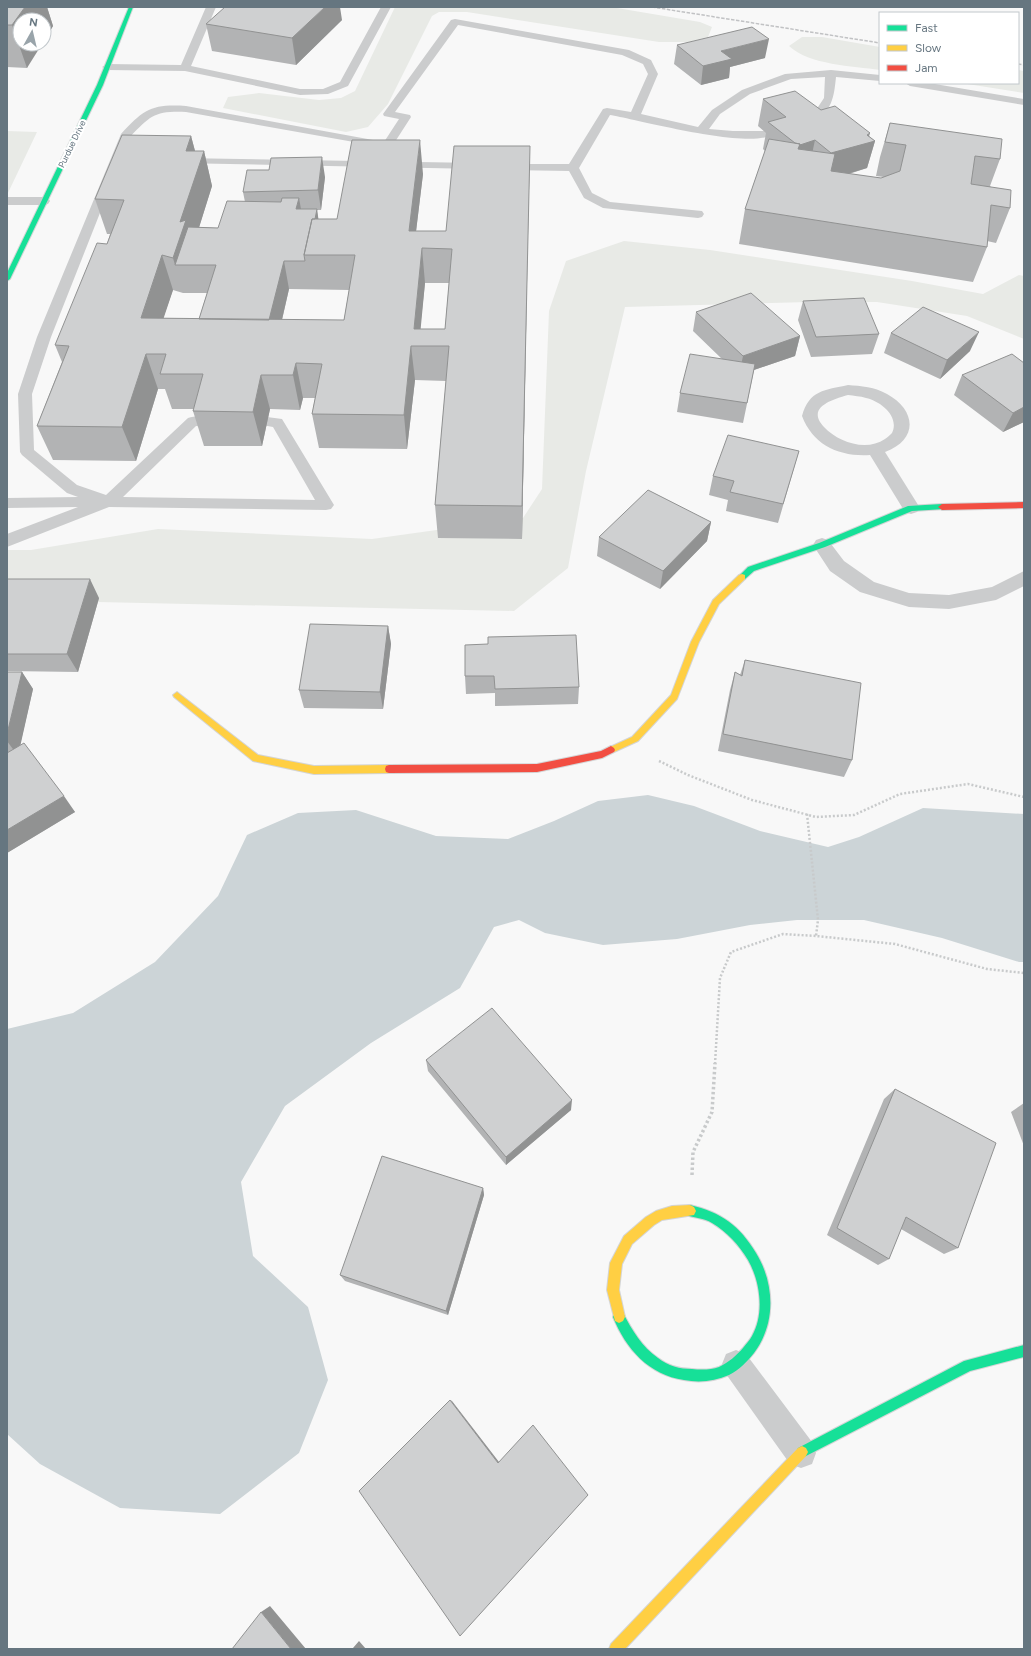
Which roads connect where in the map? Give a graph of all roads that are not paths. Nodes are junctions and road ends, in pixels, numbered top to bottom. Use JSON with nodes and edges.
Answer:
{"nodes":[{"id":1,"x":131,"y":7,"type":"edge"},
{"id":2,"x":210,"y":7,"type":"edge"},
{"id":3,"x":386,"y":7,"type":"edge"},
{"id":4,"x":107,"y":67,"type":"junction"},
{"id":5,"x":186,"y":68,"type":"junction"},
{"id":6,"x":830,"y":73,"type":"junction"},
{"id":7,"x":879,"y":78,"type":"edge"},
{"id":8,"x":916,"y":84,"type":"edge"},
{"id":9,"x":1024,"y":102,"type":"edge"},
{"id":10,"x":635,"y":116,"type":"junction"},
{"id":11,"x":797,"y":124,"type":"edge"},
{"id":12,"x":701,"y":131,"type":"junction"},
{"id":13,"x":767,"y":133,"type":"dead end"},
{"id":14,"x":387,"y":146,"type":"junction"},
{"id":15,"x":115,"y":159,"type":"junction"},
{"id":16,"x":131,"y":160,"type":"edge"},
{"id":17,"x":170,"y":160,"type":"edge"},
{"id":18,"x":392,"y":164,"type":"junction"},
{"id":19,"x":573,"y":168,"type":"junction"},
{"id":20,"x":7,"y":202,"type":"edge"},
{"id":21,"x":44,"y":202,"type":"junction"},
{"id":22,"x":698,"y":214,"type":"dead end"},
{"id":23,"x":7,"y":279,"type":"edge"},
{"id":24,"x":210,"y":422,"type":"edge"},
{"id":25,"x":267,"y":422,"type":"dead end"},
{"id":26,"x":875,"y":449,"type":"junction"},
{"id":27,"x":108,"y":502,"type":"junction"},
{"id":28,"x":7,"y":503,"type":"edge"},
{"id":29,"x":1024,"y":505,"type":"edge"},
{"id":30,"x":911,"y":508,"type":"junction"},
{"id":31,"x":7,"y":541,"type":"edge"},
{"id":32,"x":822,"y":545,"type":"junction"},
{"id":33,"x":1024,"y":578,"type":"edge"},
{"id":34,"x":177,"y":695,"type":"dead end"},
{"id":35,"x":1024,"y":1351,"type":"edge"},
{"id":36,"x":736,"y":1364,"type":"junction"},
{"id":37,"x":801,"y":1453,"type":"junction"},
{"id":38,"x":616,"y":1649,"type":"edge"}],
"edges":[{"from":1,"to":4,"type":"street","name":"Purdue Drive"},
{"from":2,"to":5,"type":"lane"},
{"from":3,"to":5,"type":"lane"},
{"from":4,"to":5,"type":"lane"},
{"from":4,"to":21,"type":"street","name":"Purdue Drive"},
{"from":6,"to":7,"type":"lane"},
{"from":6,"to":11,"type":"lane"},
{"from":6,"to":12,"type":"lane"},
{"from":8,"to":9,"type":"lane"},
{"from":10,"to":12,"type":"lane"},
{"from":10,"to":14,"type":"lane"},
{"from":10,"to":19,"type":"lane"},
{"from":12,"to":13,"type":"lane"},
{"from":14,"to":15,"type":"lane"},
{"from":14,"to":18,"type":"lane"},
{"from":15,"to":16,"type":"lane"},
{"from":15,"to":27,"type":"lane"},
{"from":17,"to":18,"type":"lane"},
{"from":18,"to":19,"type":"lane"},
{"from":19,"to":22,"type":"lane"},
{"from":20,"to":21,"type":"lane"},
{"from":21,"to":23,"type":"street","name":"Purdue Drive"},
{"from":24,"to":27,"type":"lane"},
{"from":25,"to":27,"type":"lane"},
{"from":26,"to":26,"type":"street"},
{"from":26,"to":30,"type":"street"},
{"from":27,"to":28,"type":"lane"},
{"from":27,"to":31,"type":"lane"},
{"from":29,"to":30,"type":"street"},
{"from":30,"to":32,"type":"street"},
{"from":32,"to":33,"type":"street"},
{"from":32,"to":34,"type":"street"},
{"from":35,"to":37,"type":"street"},
{"from":36,"to":36,"type":"street"},
{"from":36,"to":37,"type":"street"},
{"from":37,"to":38,"type":"street"}]}
